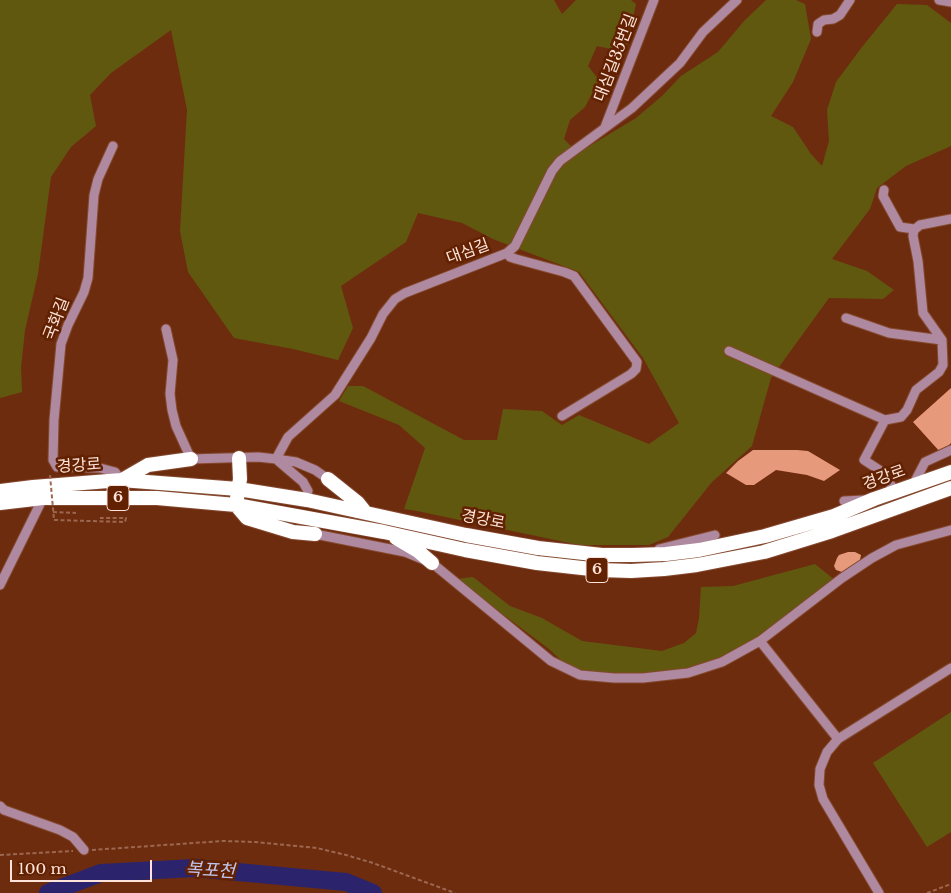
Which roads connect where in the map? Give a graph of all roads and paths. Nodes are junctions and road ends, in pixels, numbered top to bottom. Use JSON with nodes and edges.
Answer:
{"nodes":[{"id":1,"x":654,"y":0,"type":"edge"},
{"id":2,"x":737,"y":0,"type":"edge"},
{"id":3,"x":850,"y":0,"type":"edge"},
{"id":4,"x":940,"y":0,"type":"edge"},
{"id":5,"x":951,"y":2,"type":"edge"},
{"id":6,"x":817,"y":32,"type":"dead end"},
{"id":7,"x":605,"y":127,"type":"junction"},
{"id":8,"x":113,"y":146,"type":"dead end"},
{"id":9,"x":884,"y":190,"type":"dead end"},
{"id":10,"x":951,"y":219,"type":"edge"},
{"id":11,"x":914,"y":230,"type":"junction"},
{"id":12,"x":507,"y":253,"type":"junction"},
{"id":13,"x":846,"y":318,"type":"dead end"},
{"id":14,"x":166,"y":329,"type":"dead end"},
{"id":15,"x":942,"y":340,"type":"junction"},
{"id":16,"x":730,"y":351,"type":"dead end"},
{"id":17,"x":562,"y":416,"type":"dead end"},
{"id":18,"x":885,"y":420,"type":"junction"},
{"id":19,"x":951,"y":450,"type":"edge"},
{"id":20,"x":239,"y":458,"type":"junction"},
{"id":21,"x":191,"y":459,"type":"junction"},
{"id":22,"x":276,"y":459,"type":"junction"},
{"id":23,"x":951,"y":472,"type":"edge"},
{"id":24,"x":50,"y":475,"type":"dead end"},
{"id":25,"x":328,"y":478,"type":"joint"},
{"id":26,"x":121,"y":480,"type":"junction"},
{"id":27,"x":912,"y":486,"type":"junction"},
{"id":28,"x":951,"y":488,"type":"edge"},
{"id":29,"x":238,"y":489,"type":"junction"},
{"id":30,"x":0,"y":491,"type":"edge"},
{"id":31,"x":308,"y":491,"type":"dead end"},
{"id":32,"x":895,"y":492,"type":"junction"},
{"id":33,"x":43,"y":498,"type":"junction"},
{"id":34,"x":874,"y":499,"type":"junction"},
{"id":35,"x":844,"y":501,"type":"dead end"},
{"id":36,"x":0,"y":503,"type":"edge"},
{"id":37,"x":236,"y":505,"type":"junction"},
{"id":38,"x":53,"y":512,"type":"junction"},
{"id":39,"x":76,"y":513,"type":"dead end"},
{"id":40,"x":366,"y":513,"type":"junction"},
{"id":41,"x":100,"y":518,"type":"dead end"},
{"id":42,"x":951,"y":530,"type":"edge"},
{"id":43,"x":384,"y":532,"type":"junction"},
{"id":44,"x":315,"y":533,"type":"joint"},
{"id":45,"x":715,"y":535,"type":"dead end"},
{"id":46,"x":633,"y":555,"type":"junction"},
{"id":47,"x":432,"y":563,"type":"junction"},
{"id":48,"x":0,"y":585,"type":"edge"},
{"id":49,"x":760,"y":641,"type":"junction"},
{"id":50,"x":951,"y":668,"type":"edge"},
{"id":51,"x":838,"y":738,"type":"junction"},
{"id":52,"x":0,"y":806,"type":"edge"},
{"id":53,"x":84,"y":850,"type":"junction"},
{"id":54,"x":0,"y":855,"type":"edge"},
{"id":55,"x":951,"y":884,"type":"edge"},
{"id":56,"x":455,"y":893,"type":"edge"},
{"id":57,"x":879,"y":893,"type":"edge"},
{"id":58,"x":926,"y":893,"type":"edge"}],
"edges":[{"from":1,"to":7,"type":"street","name":"대심길35번길"},
{"from":2,"to":7,"type":"street","name":"대심길"},
{"from":3,"to":6,"type":"street"},
{"from":4,"to":5,"type":"street"},
{"from":7,"to":12,"type":"street","name":"대심길"},
{"from":8,"to":26,"type":"street","name":"국화길"},
{"from":9,"to":11,"type":"street"},
{"from":10,"to":11,"type":"street"},
{"from":11,"to":15,"type":"street"},
{"from":12,"to":17,"type":"street"},
{"from":12,"to":22,"type":"street","name":"대심길"},
{"from":13,"to":15,"type":"street"},
{"from":14,"to":21,"type":"street"},
{"from":15,"to":18,"type":"street"},
{"from":16,"to":18,"type":"street"},
{"from":18,"to":32,"type":"street"},
{"from":19,"to":27,"type":"street"},
{"from":20,"to":21,"type":"street"},
{"from":20,"to":22,"type":"street"},
{"from":20,"to":29,"type":"highway"},
{"from":21,"to":26,"type":"highway"},
{"from":22,"to":25,"type":"street"},
{"from":22,"to":31,"type":"street"},
{"from":23,"to":27,"type":"highway","name":"경강로","number":"6"},
{"from":24,"to":38,"type":"path","bridge":true},
{"from":25,"to":40,"type":"highway"},
{"from":26,"to":29,"type":"highway","name":"경강로","number":"6"},
{"from":26,"to":30,"type":"highway","name":"경강로","number":"6"},
{"from":27,"to":32,"type":"highway","name":"경강로","number":"6"},
{"from":28,"to":43,"type":"highway","name":"경강로","number":"6"},
{"from":29,"to":37,"type":"highway"},
{"from":29,"to":40,"type":"highway","name":"경강로","number":"6"},
{"from":32,"to":34,"type":"highway","name":"경강로","number":"6"},
{"from":33,"to":36,"type":"highway","name":"경강로","number":"6"},
{"from":33,"to":37,"type":"highway","name":"경강로","number":"6"},
{"from":33,"to":48,"type":"street"},
{"from":34,"to":35,"type":"street"},
{"from":34,"to":46,"type":"highway","name":"경강로","number":"6"},
{"from":37,"to":43,"type":"highway","name":"경강로","number":"6"},
{"from":37,"to":44,"type":"highway"},
{"from":38,"to":39,"type":"path"},
{"from":38,"to":41,"type":"path","bridge":true},
{"from":40,"to":46,"type":"highway","name":"경강로","number":"6"},
{"from":42,"to":49,"type":"street"},
{"from":43,"to":47,"type":"highway"},
{"from":44,"to":47,"type":"street"},
{"from":45,"to":46,"type":"street"},
{"from":47,"to":49,"type":"street"},
{"from":49,"to":51,"type":"street"},
{"from":50,"to":51,"type":"street"},
{"from":51,"to":57,"type":"street"},
{"from":52,"to":53,"type":"street"},
{"from":53,"to":54,"type":"path"},
{"from":53,"to":56,"type":"path"},
{"from":55,"to":58,"type":"path"}]}
